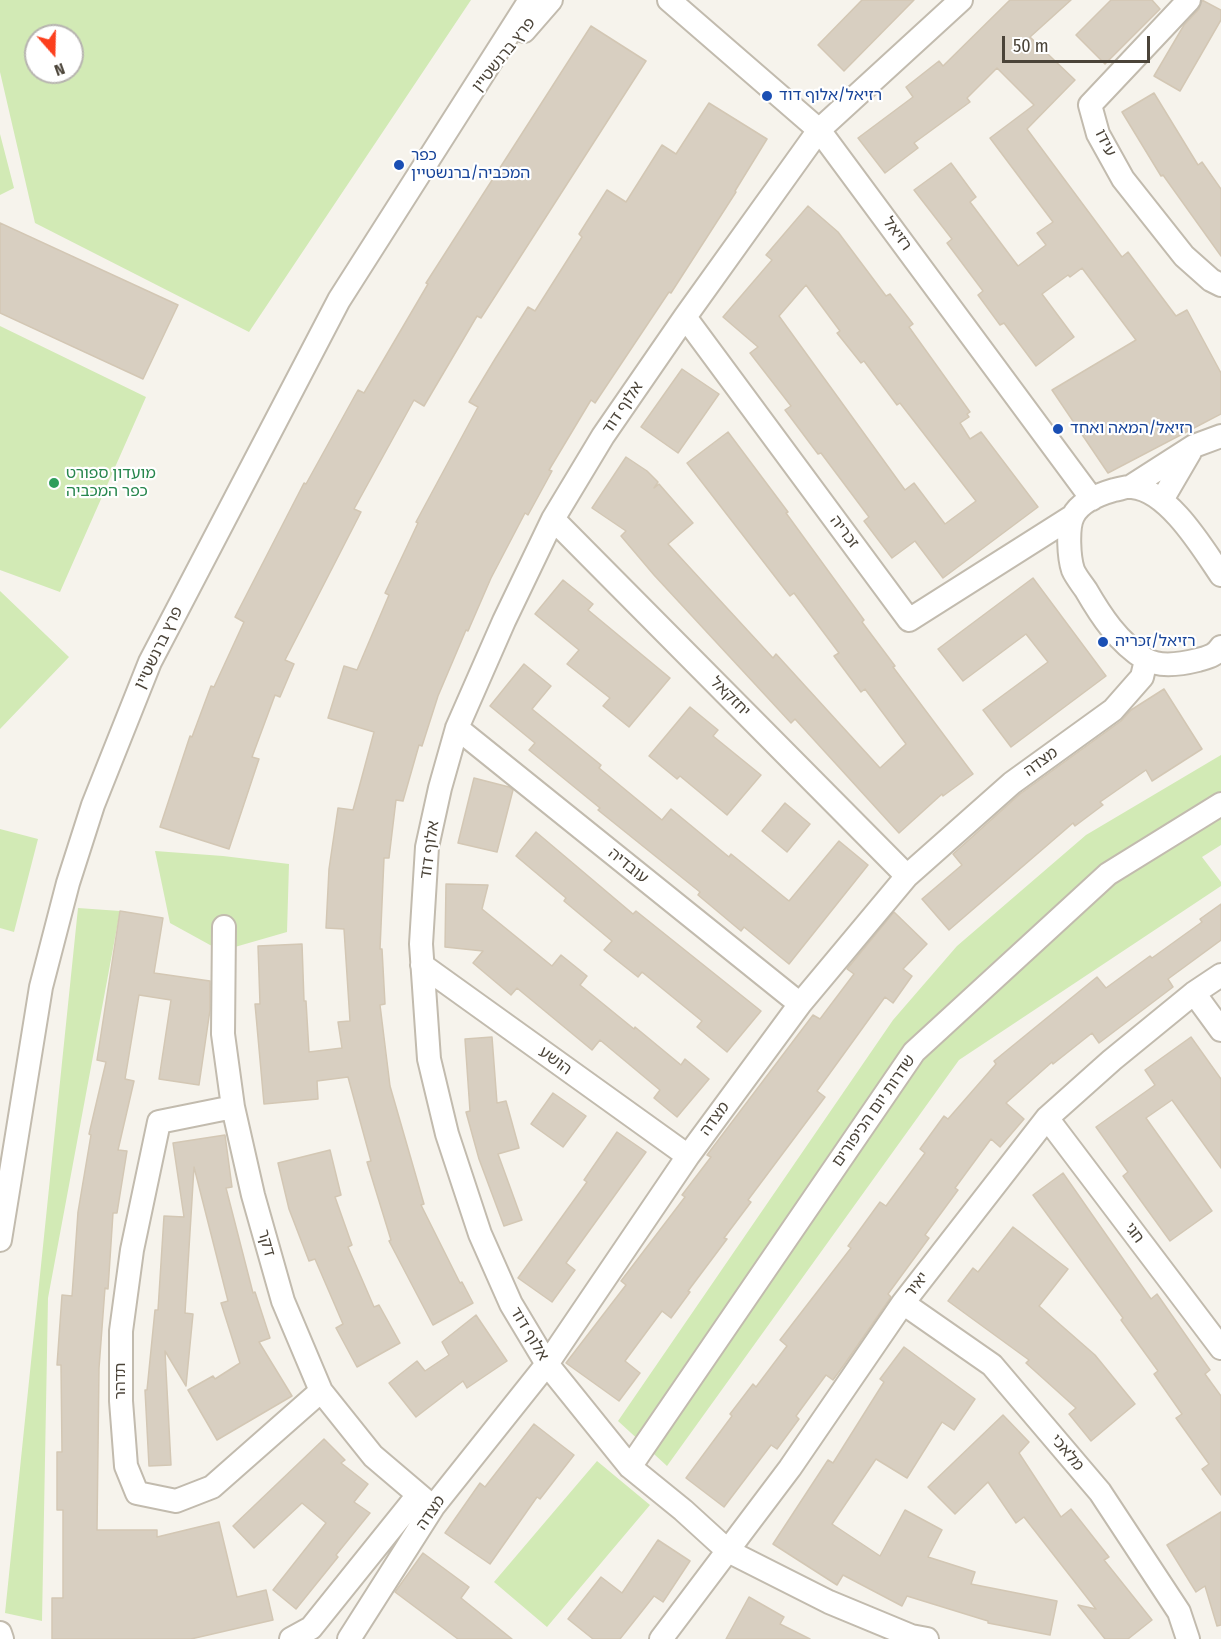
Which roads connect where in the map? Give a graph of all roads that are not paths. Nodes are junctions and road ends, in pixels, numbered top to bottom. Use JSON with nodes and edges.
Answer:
{"nodes":[{"id":1,"x":530,"y":0,"type":"edge"},
{"id":2,"x":550,"y":0,"type":"edge"},
{"id":3,"x":669,"y":0,"type":"edge"},
{"id":4,"x":961,"y":0,"type":"edge"},
{"id":5,"x":1189,"y":0,"type":"edge"},
{"id":6,"x":458,"y":111,"type":"junction"},
{"id":7,"x":819,"y":130,"type":"junction"},
{"id":8,"x":1221,"y":285,"type":"edge"},
{"id":9,"x":685,"y":317,"type":"junction"},
{"id":10,"x":1221,"y":436,"type":"edge"},
{"id":11,"x":1194,"y":446,"type":"junction"},
{"id":12,"x":1130,"y":486,"type":"junction"},
{"id":13,"x":1092,"y":498,"type":"junction"},
{"id":14,"x":1162,"y":500,"type":"junction"},
{"id":15,"x":553,"y":519,"type":"junction"},
{"id":16,"x":1071,"y":526,"type":"junction"},
{"id":17,"x":1221,"y":574,"type":"edge"},
{"id":18,"x":1219,"y":654,"type":"edge"},
{"id":19,"x":1146,"y":660,"type":"junction"},
{"id":20,"x":457,"y":728,"type":"junction"},
{"id":21,"x":1221,"y":804,"type":"edge"},
{"id":22,"x":907,"y":876,"type":"junction"},
{"id":23,"x":224,"y":927,"type":"dead end"},
{"id":24,"x":422,"y":965,"type":"junction"},
{"id":25,"x":1221,"y":975,"type":"edge"},
{"id":26,"x":1194,"y":993,"type":"junction"},
{"id":27,"x":800,"y":1004,"type":"junction"},
{"id":28,"x":1221,"y":1030,"type":"edge"},
{"id":29,"x":233,"y":1107,"type":"junction"},
{"id":30,"x":1047,"y":1118,"type":"junction"},
{"id":31,"x":688,"y":1156,"type":"junction"},
{"id":32,"x":0,"y":1240,"type":"edge"},
{"id":33,"x":903,"y":1304,"type":"junction"},
{"id":34,"x":1221,"y":1348,"type":"edge"},
{"id":35,"x":547,"y":1364,"type":"junction"},
{"id":36,"x":321,"y":1391,"type":"junction"},
{"id":37,"x":630,"y":1467,"type":"junction"},
{"id":38,"x":425,"y":1501,"type":"junction"},
{"id":39,"x":728,"y":1551,"type":"junction"},
{"id":40,"x":0,"y":1633,"type":"edge"},
{"id":41,"x":2,"y":1639,"type":"edge"},
{"id":42,"x":291,"y":1639,"type":"edge"},
{"id":43,"x":349,"y":1639,"type":"edge"},
{"id":44,"x":661,"y":1639,"type":"edge"},
{"id":45,"x":927,"y":1639,"type":"edge"},
{"id":46,"x":1188,"y":1639,"type":"edge"}],
"edges":[{"from":1,"to":6,"type":"street","name":"פרץ ברנשטיין"},
{"from":2,"to":6,"type":"street","name":"פרץ ברנשטיין"},
{"from":3,"to":7,"type":"street","name":"רזיאל"},
{"from":4,"to":7,"type":"street","name":"אלוף דוד"},
{"from":5,"to":8,"type":"street","name":"עידו"},
{"from":6,"to":32,"type":"street","name":"פרץ ברנשטיין"},
{"from":7,"to":9,"type":"street","name":"אלוף דוד"},
{"from":7,"to":13,"type":"street","name":"רזיאל"},
{"from":9,"to":15,"type":"street","name":"אלוף דוד"},
{"from":9,"to":16,"type":"street","name":"זכריה"},
{"from":10,"to":11,"type":"street"},
{"from":11,"to":12,"type":"street"},
{"from":11,"to":14,"type":"street"},
{"from":12,"to":13,"type":"street"},
{"from":12,"to":14,"type":"street"},
{"from":13,"to":16,"type":"street"},
{"from":14,"to":17,"type":"street"},
{"from":15,"to":20,"type":"street","name":"אלוף דוד"},
{"from":15,"to":22,"type":"street","name":"יחזקאל"},
{"from":16,"to":19,"type":"street"},
{"from":18,"to":19,"type":"street"},
{"from":19,"to":22,"type":"street","name":"מצדה"},
{"from":20,"to":24,"type":"street","name":"אלוף דוד"},
{"from":20,"to":27,"type":"street","name":"עובדיה"},
{"from":21,"to":37,"type":"street","name":"שדרות יום הכיפורים"},
{"from":22,"to":27,"type":"street","name":"מצדה"},
{"from":23,"to":29,"type":"street","name":"דקר"},
{"from":24,"to":31,"type":"street","name":"הושע"},
{"from":24,"to":35,"type":"street","name":"אלוף דוד"},
{"from":25,"to":26,"type":"street","name":"יאיר"},
{"from":26,"to":28,"type":"street"},
{"from":26,"to":30,"type":"street","name":"יאיר"},
{"from":27,"to":31,"type":"street","name":"מצדה"},
{"from":29,"to":36,"type":"street","name":"דקר"},
{"from":29,"to":36,"type":"street","name":"תדהר"},
{"from":30,"to":33,"type":"street","name":"יאיר"},
{"from":30,"to":34,"type":"street","name":"חגי"},
{"from":31,"to":35,"type":"street","name":"מצדה"},
{"from":33,"to":39,"type":"street","name":"יאיר"},
{"from":33,"to":46,"type":"street","name":"מלאכי"},
{"from":35,"to":37,"type":"street","name":"אלוף דוד"},
{"from":35,"to":38,"type":"street","name":"מצדה"},
{"from":36,"to":38,"type":"street","name":"דקר"},
{"from":37,"to":39,"type":"street","name":"אלוף דוד"},
{"from":38,"to":42,"type":"street","name":"מצדה"},
{"from":38,"to":43,"type":"street","name":"מצדה"},
{"from":39,"to":44,"type":"street","name":"יאיר"},
{"from":39,"to":45,"type":"street","name":"אלוף דוד"},
{"from":40,"to":41,"type":"street"}]}
